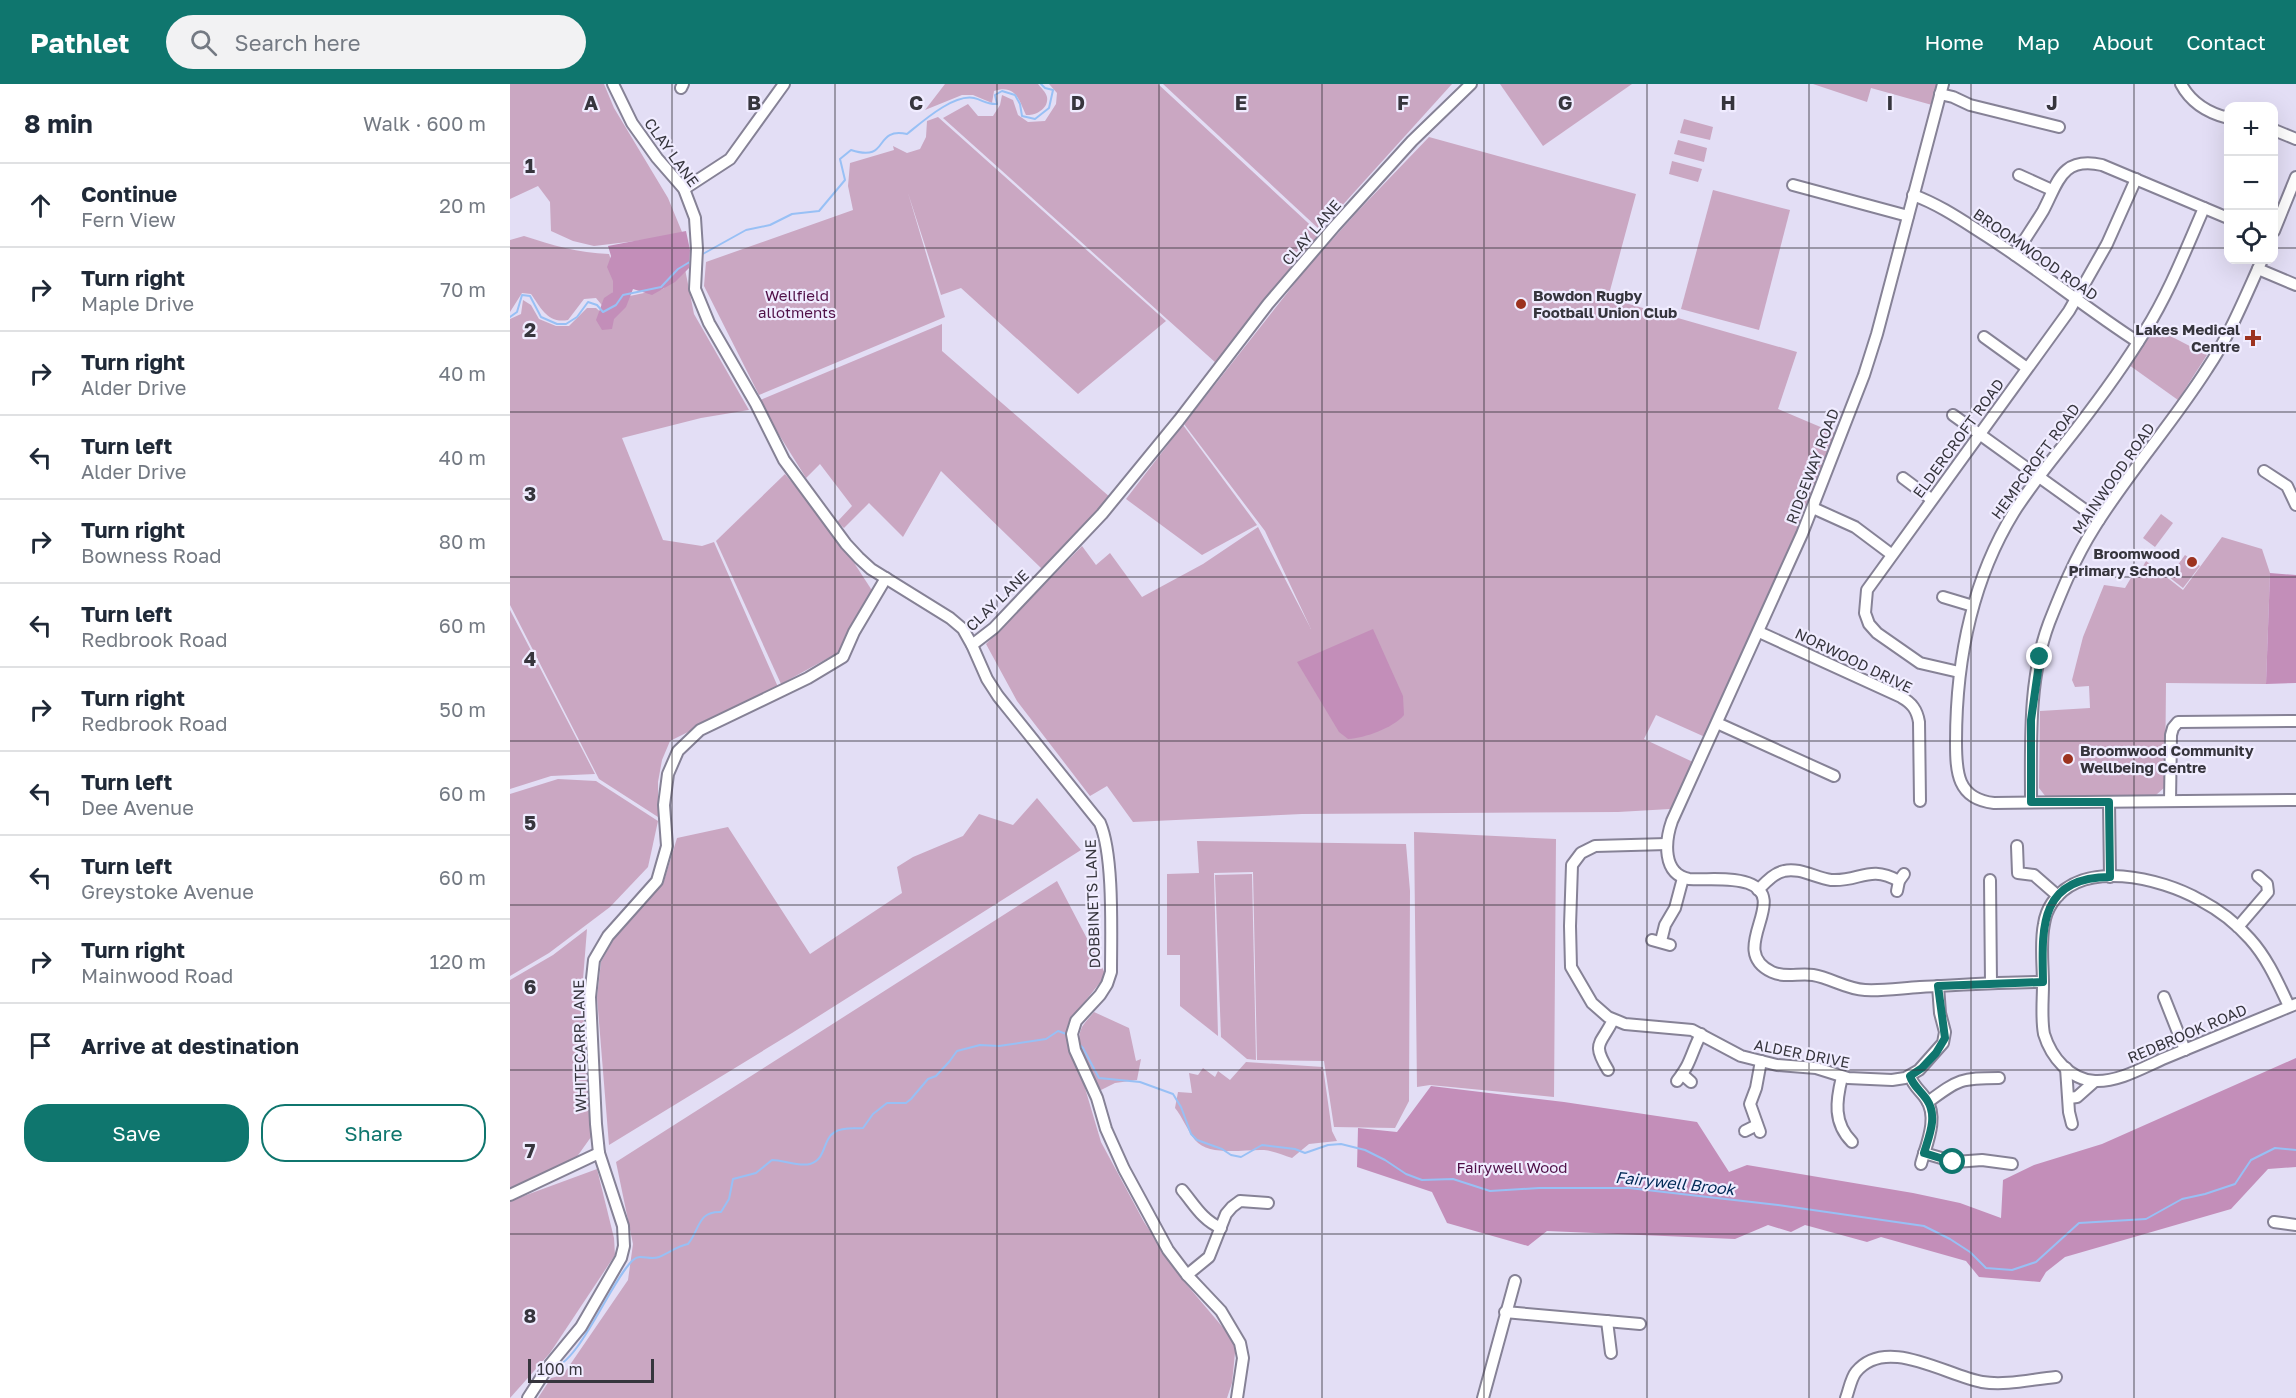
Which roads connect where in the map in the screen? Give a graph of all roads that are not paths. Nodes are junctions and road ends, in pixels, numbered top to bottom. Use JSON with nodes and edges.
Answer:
{"nodes":[{"id":1,"x":613,"y":84,"type":"edge"},
{"id":2,"x":784,"y":84,"type":"edge"},
{"id":3,"x":1471,"y":84,"type":"edge"},
{"id":4,"x":2181,"y":84,"type":"edge"},
{"id":5,"x":1941,"y":89,"type":"edge"},
{"id":6,"x":2224,"y":116,"type":"edge"},
{"id":7,"x":2059,"y":127,"type":"dead end"},
{"id":8,"x":2278,"y":132,"type":"edge"},
{"id":9,"x":2296,"y":139,"type":"edge"},
{"id":10,"x":2018,"y":174,"type":"dead end"},
{"id":11,"x":2296,"y":177,"type":"edge"},
{"id":12,"x":2136,"y":179,"type":"junction"},
{"id":13,"x":1793,"y":185,"type":"dead end"},
{"id":14,"x":684,"y":189,"type":"junction"},
{"id":15,"x":2052,"y":189,"type":"junction"},
{"id":16,"x":1913,"y":195,"type":"junction"},
{"id":17,"x":2204,"y":208,"type":"junction"},
{"id":18,"x":1908,"y":216,"type":"junction"},
{"id":19,"x":2224,"y":216,"type":"edge"},
{"id":20,"x":2278,"y":221,"type":"edge"},
{"id":21,"x":2014,"y":255,"type":"junction"},
{"id":22,"x":2260,"y":264,"type":"edge"},
{"id":23,"x":2296,"y":285,"type":"edge"},
{"id":24,"x":2075,"y":300,"type":"junction"},
{"id":25,"x":1984,"y":336,"type":"dead end"},
{"id":26,"x":2138,"y":342,"type":"junction"},
{"id":27,"x":2027,"y":368,"type":"junction"},
{"id":28,"x":1952,"y":414,"type":"dead end"},
{"id":29,"x":1979,"y":433,"type":"junction"},
{"id":30,"x":2264,"y":471,"type":"dead end"},
{"id":31,"x":1902,"y":477,"type":"dead end"},
{"id":32,"x":2039,"y":477,"type":"junction"},
{"id":33,"x":1931,"y":499,"type":"junction"},
{"id":34,"x":2296,"y":505,"type":"edge"},
{"id":35,"x":1813,"y":508,"type":"junction"},
{"id":36,"x":2099,"y":520,"type":"junction"},
{"id":37,"x":1892,"y":554,"type":"junction"},
{"id":38,"x":886,"y":578,"type":"junction"},
{"id":39,"x":1942,"y":596,"type":"dead end"},
{"id":40,"x":1973,"y":606,"type":"junction"},
{"id":41,"x":1759,"y":632,"type":"junction"},
{"id":42,"x":972,"y":645,"type":"junction"},
{"id":43,"x":1959,"y":672,"type":"junction"},
{"id":44,"x":2296,"y":721,"type":"edge"},
{"id":45,"x":1717,"y":723,"type":"junction"},
{"id":46,"x":1834,"y":776,"type":"dead end"},
{"id":47,"x":2296,"y":800,"type":"edge"},
{"id":48,"x":1920,"y":801,"type":"dead end"},
{"id":49,"x":2170,"y":801,"type":"junction"},
{"id":50,"x":2031,"y":802,"type":"junction"},
{"id":51,"x":2109,"y":802,"type":"junction"},
{"id":52,"x":1667,"y":844,"type":"junction"},
{"id":53,"x":2017,"y":846,"type":"dead end"},
{"id":54,"x":2258,"y":876,"type":"dead end"},
{"id":55,"x":2110,"y":877,"type":"junction"},
{"id":56,"x":1683,"y":878,"type":"junction"},
{"id":57,"x":1990,"y":880,"type":"dead end"},
{"id":58,"x":1900,"y":882,"type":"dead end"},
{"id":59,"x":1758,"y":890,"type":"junction"},
{"id":60,"x":2058,"y":896,"type":"junction"},
{"id":61,"x":2238,"y":927,"type":"junction"},
{"id":62,"x":1661,"y":942,"type":"dead end"},
{"id":63,"x":2043,"y":982,"type":"junction"},
{"id":64,"x":1991,"y":983,"type":"junction"},
{"id":65,"x":1938,"y":986,"type":"junction"},
{"id":66,"x":2164,"y":997,"type":"dead end"},
{"id":67,"x":2293,"y":1005,"type":"edge"},
{"id":68,"x":1613,"y":1020,"type":"junction"},
{"id":69,"x":1701,"y":1034,"type":"junction"},
{"id":70,"x":2185,"y":1050,"type":"junction"},
{"id":71,"x":1761,"y":1061,"type":"junction"},
{"id":72,"x":1602,"y":1068,"type":"dead end"},
{"id":73,"x":2066,"y":1068,"type":"junction"},
{"id":74,"x":1910,"y":1076,"type":"junction"},
{"id":75,"x":1842,"y":1077,"type":"junction"},
{"id":76,"x":1999,"y":1078,"type":"dead end"},
{"id":77,"x":2095,"y":1081,"type":"junction"},
{"id":78,"x":1691,"y":1083,"type":"dead end"},
{"id":79,"x":2069,"y":1098,"type":"junction"},
{"id":80,"x":1928,"y":1101,"type":"junction"},
{"id":81,"x":2072,"y":1124,"type":"dead end"},
{"id":82,"x":1745,"y":1131,"type":"dead end"},
{"id":83,"x":1837,"y":1142,"type":"dead end"},
{"id":84,"x":600,"y":1153,"type":"junction"},
{"id":85,"x":2004,"y":1166,"type":"dead end"},
{"id":86,"x":1182,"y":1190,"type":"dead end"},
{"id":87,"x":510,"y":1195,"type":"edge"},
{"id":88,"x":1269,"y":1203,"type":"dead end"},
{"id":89,"x":2274,"y":1222,"type":"dead end"},
{"id":90,"x":2296,"y":1225,"type":"edge"},
{"id":91,"x":1221,"y":1228,"type":"junction"},
{"id":92,"x":1187,"y":1275,"type":"junction"},
{"id":93,"x":1515,"y":1281,"type":"dead end"},
{"id":94,"x":1505,"y":1312,"type":"junction"},
{"id":95,"x":1607,"y":1321,"type":"junction"},
{"id":96,"x":1640,"y":1324,"type":"dead end"},
{"id":97,"x":1611,"y":1353,"type":"dead end"},
{"id":98,"x":2056,"y":1377,"type":"dead end"},
{"id":99,"x":528,"y":1398,"type":"edge"},
{"id":100,"x":1237,"y":1398,"type":"edge"},
{"id":101,"x":1484,"y":1398,"type":"edge"},
{"id":102,"x":1846,"y":1398,"type":"edge"}],
"edges":[{"from":1,"to":14,"type":"street","name":"CLAY LANE"},
{"from":2,"to":14,"type":"street"},
{"from":3,"to":42,"type":"street","name":"CLAY LANE"},
{"from":4,"to":6,"type":"street"},
{"from":5,"to":7,"type":"street"},
{"from":5,"to":16,"type":"street","name":"RIDGEWAY ROAD"},
{"from":8,"to":9,"type":"street"},
{"from":10,"to":15,"type":"street"},
{"from":11,"to":20,"type":"street"},
{"from":12,"to":15,"type":"street"},
{"from":12,"to":17,"type":"street"},
{"from":12,"to":24,"type":"street","name":"ELDERCROFT ROAD"},
{"from":13,"to":18,"type":"street"},
{"from":14,"to":38,"type":"street","name":"CLAY LANE"},
{"from":15,"to":21,"type":"street"},
{"from":16,"to":18,"type":"street","name":"RIDGEWAY ROAD"},
{"from":16,"to":21,"type":"street","name":"BROOMWOOD ROAD"},
{"from":17,"to":19,"type":"street"},
{"from":17,"to":26,"type":"street","name":"HEMPCROFT ROAD"},
{"from":18,"to":35,"type":"street","name":"RIDGEWAY ROAD"},
{"from":21,"to":24,"type":"street","name":"BROOMWOOD ROAD"},
{"from":22,"to":23,"type":"street"},
{"from":22,"to":36,"type":"street","name":"MAINWOOD ROAD"},
{"from":24,"to":26,"type":"street","name":"BROOMWOOD ROAD"},
{"from":24,"to":27,"type":"street","name":"ELDERCROFT ROAD"},
{"from":25,"to":27,"type":"street"},
{"from":26,"to":32,"type":"street","name":"HEMPCROFT ROAD"},
{"from":27,"to":29,"type":"street","name":"ELDERCROFT ROAD"},
{"from":28,"to":29,"type":"street"},
{"from":29,"to":32,"type":"street"},
{"from":29,"to":33,"type":"street","name":"ELDERCROFT ROAD"},
{"from":30,"to":34,"type":"street"},
{"from":31,"to":33,"type":"street"},
{"from":32,"to":36,"type":"street"},
{"from":32,"to":40,"type":"street","name":"HEMPCROFT ROAD"},
{"from":33,"to":37,"type":"street","name":"ELDERCROFT ROAD"},
{"from":35,"to":37,"type":"street"},
{"from":35,"to":41,"type":"street","name":"RIDGEWAY ROAD"},
{"from":36,"to":50,"type":"street","name":"MAINWOOD ROAD"},
{"from":37,"to":43,"type":"street","name":"ELDERCROFT ROAD"},
{"from":38,"to":42,"type":"street","name":"CLAY LANE"},
{"from":38,"to":84,"type":"street","name":"WHITECARR LANE"},
{"from":39,"to":40,"type":"street"},
{"from":40,"to":43,"type":"street","name":"HEMPCROFT ROAD"},
{"from":41,"to":45,"type":"street","name":"RIDGEWAY ROAD"},
{"from":41,"to":48,"type":"street","name":"NORWOOD DRIVE"},
{"from":42,"to":92,"type":"street","name":"DOBBINETS LANE"},
{"from":43,"to":50,"type":"street","name":"HEMPCROFT ROAD"},
{"from":44,"to":49,"type":"street"},
{"from":45,"to":46,"type":"street"},
{"from":45,"to":52,"type":"street","name":"RIDGEWAY ROAD"},
{"from":47,"to":49,"type":"street","name":"HEMPCROFT ROAD"},
{"from":49,"to":51,"type":"street","name":"HEMPCROFT ROAD"},
{"from":50,"to":51,"type":"street","name":"HEMPCROFT ROAD"},
{"from":51,"to":55,"type":"street"},
{"from":52,"to":56,"type":"street"},
{"from":52,"to":68,"type":"street"},
{"from":53,"to":60,"type":"street"},
{"from":54,"to":61,"type":"street"},
{"from":55,"to":60,"type":"street","name":"REDBROOK ROAD"},
{"from":55,"to":61,"type":"street","name":"REDBROOK ROAD"},
{"from":56,"to":59,"type":"street"},
{"from":56,"to":62,"type":"street"},
{"from":57,"to":64,"type":"street"},
{"from":58,"to":59,"type":"street"},
{"from":59,"to":65,"type":"street"},
{"from":60,"to":63,"type":"street"},
{"from":61,"to":67,"type":"street","name":"REDBROOK ROAD"},
{"from":63,"to":64,"type":"street"},
{"from":63,"to":73,"type":"street"},
{"from":64,"to":65,"type":"street"},
{"from":65,"to":74,"type":"street"},
{"from":66,"to":70,"type":"street"},
{"from":67,"to":70,"type":"street","name":"REDBROOK ROAD"},
{"from":68,"to":69,"type":"street","name":"ALDER DRIVE"},
{"from":68,"to":72,"type":"street"},
{"from":69,"to":71,"type":"street","name":"ALDER DRIVE"},
{"from":69,"to":78,"type":"street"},
{"from":70,"to":77,"type":"street","name":"REDBROOK ROAD"},
{"from":71,"to":75,"type":"street","name":"ALDER DRIVE"},
{"from":71,"to":82,"type":"street"},
{"from":73,"to":77,"type":"street"},
{"from":73,"to":79,"type":"street"},
{"from":74,"to":75,"type":"street","name":"ALDER DRIVE"},
{"from":74,"to":80,"type":"street"},
{"from":75,"to":83,"type":"street"},
{"from":76,"to":80,"type":"street"},
{"from":77,"to":79,"type":"street","name":"REDBROOK ROAD"},
{"from":79,"to":81,"type":"street"},
{"from":80,"to":85,"type":"street"},
{"from":84,"to":87,"type":"street"},
{"from":84,"to":99,"type":"street","name":"WHITECARR LANE"},
{"from":86,"to":91,"type":"street"},
{"from":88,"to":91,"type":"street"},
{"from":89,"to":90,"type":"street"},
{"from":91,"to":92,"type":"street"},
{"from":92,"to":100,"type":"street","name":"DOBBINETS LANE"},
{"from":93,"to":94,"type":"street"},
{"from":94,"to":95,"type":"street"},
{"from":94,"to":101,"type":"street"},
{"from":95,"to":96,"type":"street"},
{"from":95,"to":97,"type":"street"},
{"from":98,"to":102,"type":"street"}]}
